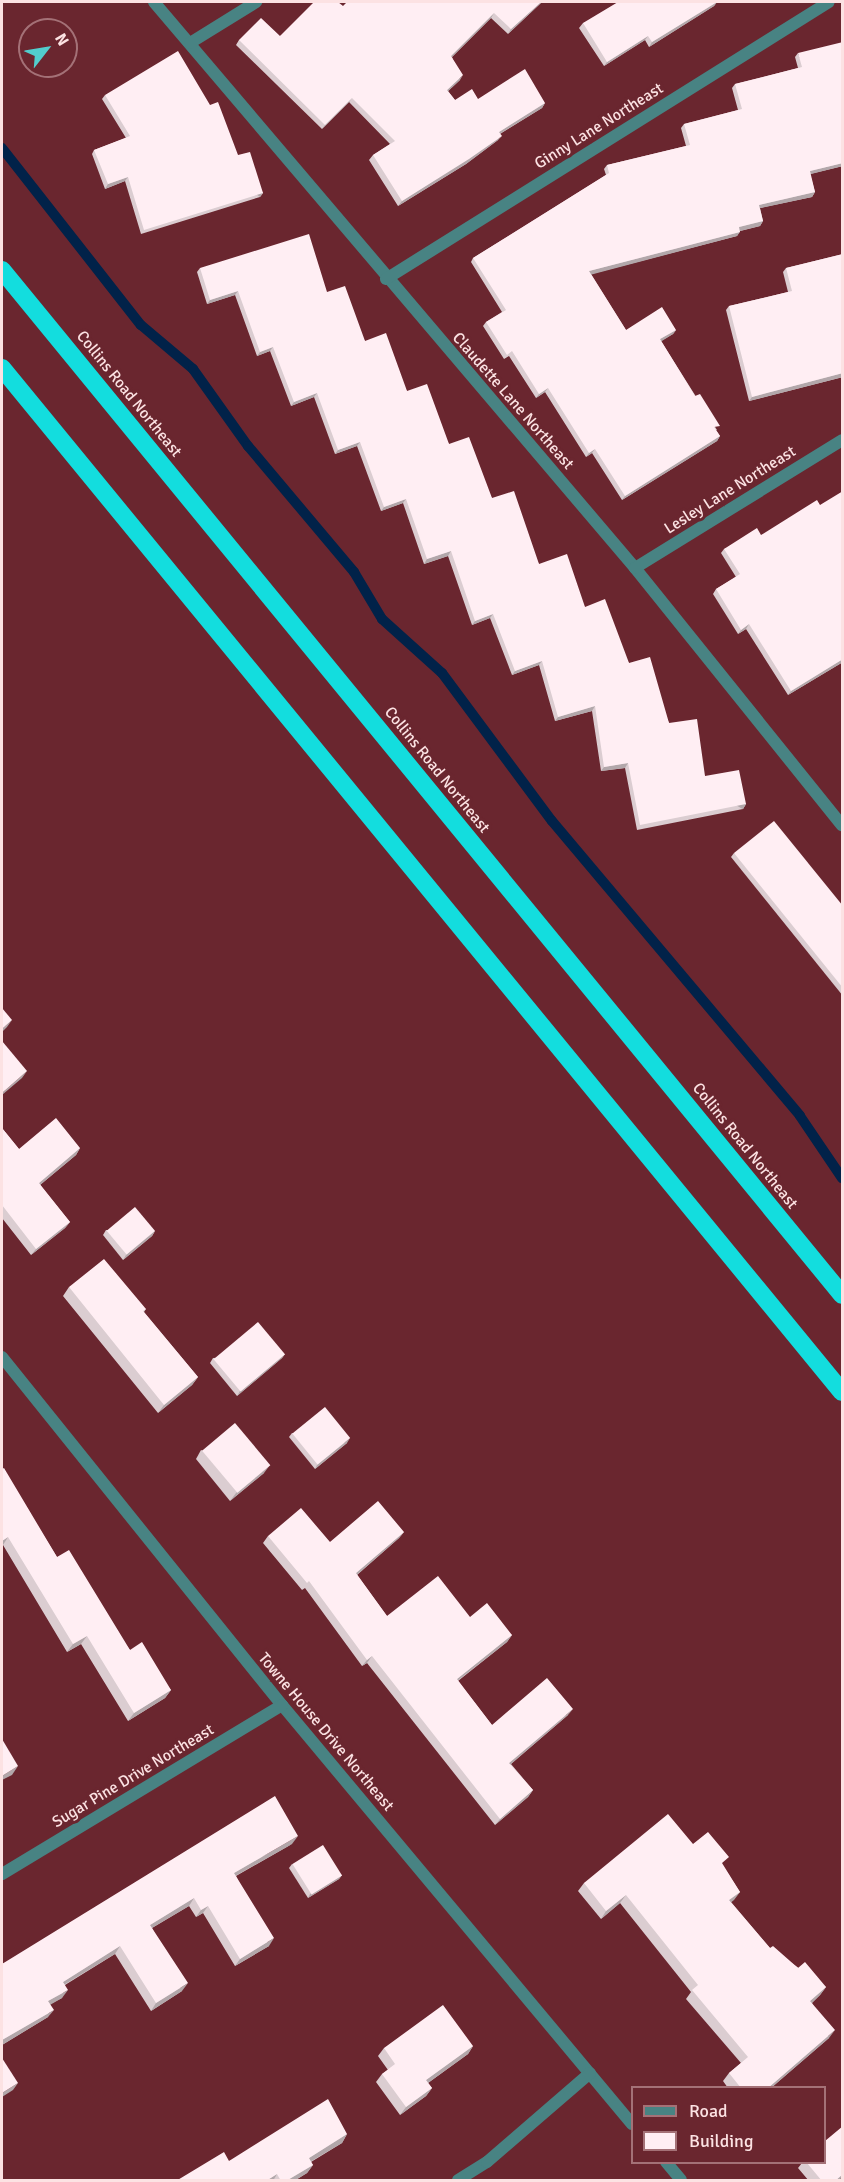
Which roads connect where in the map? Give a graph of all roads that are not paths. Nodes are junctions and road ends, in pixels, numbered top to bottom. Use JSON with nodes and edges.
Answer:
{"nodes":[{"id":1,"x":154,"y":2,"type":"edge"},
{"id":2,"x":256,"y":2,"type":"edge"},
{"id":3,"x":829,"y":2,"type":"edge"},
{"id":4,"x":190,"y":43,"type":"junction"},
{"id":5,"x":2,"y":270,"type":"edge"},
{"id":6,"x":386,"y":279,"type":"junction"},
{"id":7,"x":2,"y":368,"type":"edge"},
{"id":8,"x":843,"y":440,"type":"edge"},
{"id":9,"x":635,"y":568,"type":"junction"},
{"id":10,"x":843,"y":825,"type":"edge"},
{"id":11,"x":843,"y":1295,"type":"edge"},
{"id":12,"x":2,"y":1356,"type":"edge"},
{"id":13,"x":843,"y":1392,"type":"edge"},
{"id":14,"x":282,"y":1705,"type":"junction"},
{"id":15,"x":2,"y":1875,"type":"edge"},
{"id":16,"x":590,"y":2073,"type":"junction"},
{"id":17,"x":631,"y":2122,"type":"edge"},
{"id":18,"x":667,"y":2164,"type":"edge"},
{"id":19,"x":458,"y":2181,"type":"edge"},
{"id":20,"x":681,"y":2181,"type":"edge"}],
"edges":[{"from":1,"to":4,"type":"street","name":"Claudette Lane Northeast"},
{"from":2,"to":4,"type":"street"},
{"from":3,"to":6,"type":"street","name":"Ginny Lane Northeast"},
{"from":4,"to":6,"type":"street","name":"Claudette Lane Northeast"},
{"from":5,"to":11,"type":"highway","name":"Collins Road Northeast"},
{"from":6,"to":9,"type":"street","name":"Claudette Lane Northeast"},
{"from":7,"to":13,"type":"highway"},
{"from":8,"to":9,"type":"street","name":"Lesley Lane Northeast"},
{"from":9,"to":10,"type":"street","name":"Claudette Lane Northeast"},
{"from":12,"to":14,"type":"street","name":"Towne House Drive Northeast"},
{"from":14,"to":15,"type":"street","name":"Sugar Pine Drive Northeast"},
{"from":14,"to":16,"type":"street","name":"Towne House Drive Northeast"},
{"from":16,"to":17,"type":"street","name":"Towne House Drive Northeast"},
{"from":16,"to":19,"type":"street"},
{"from":18,"to":20,"type":"street"}]}
